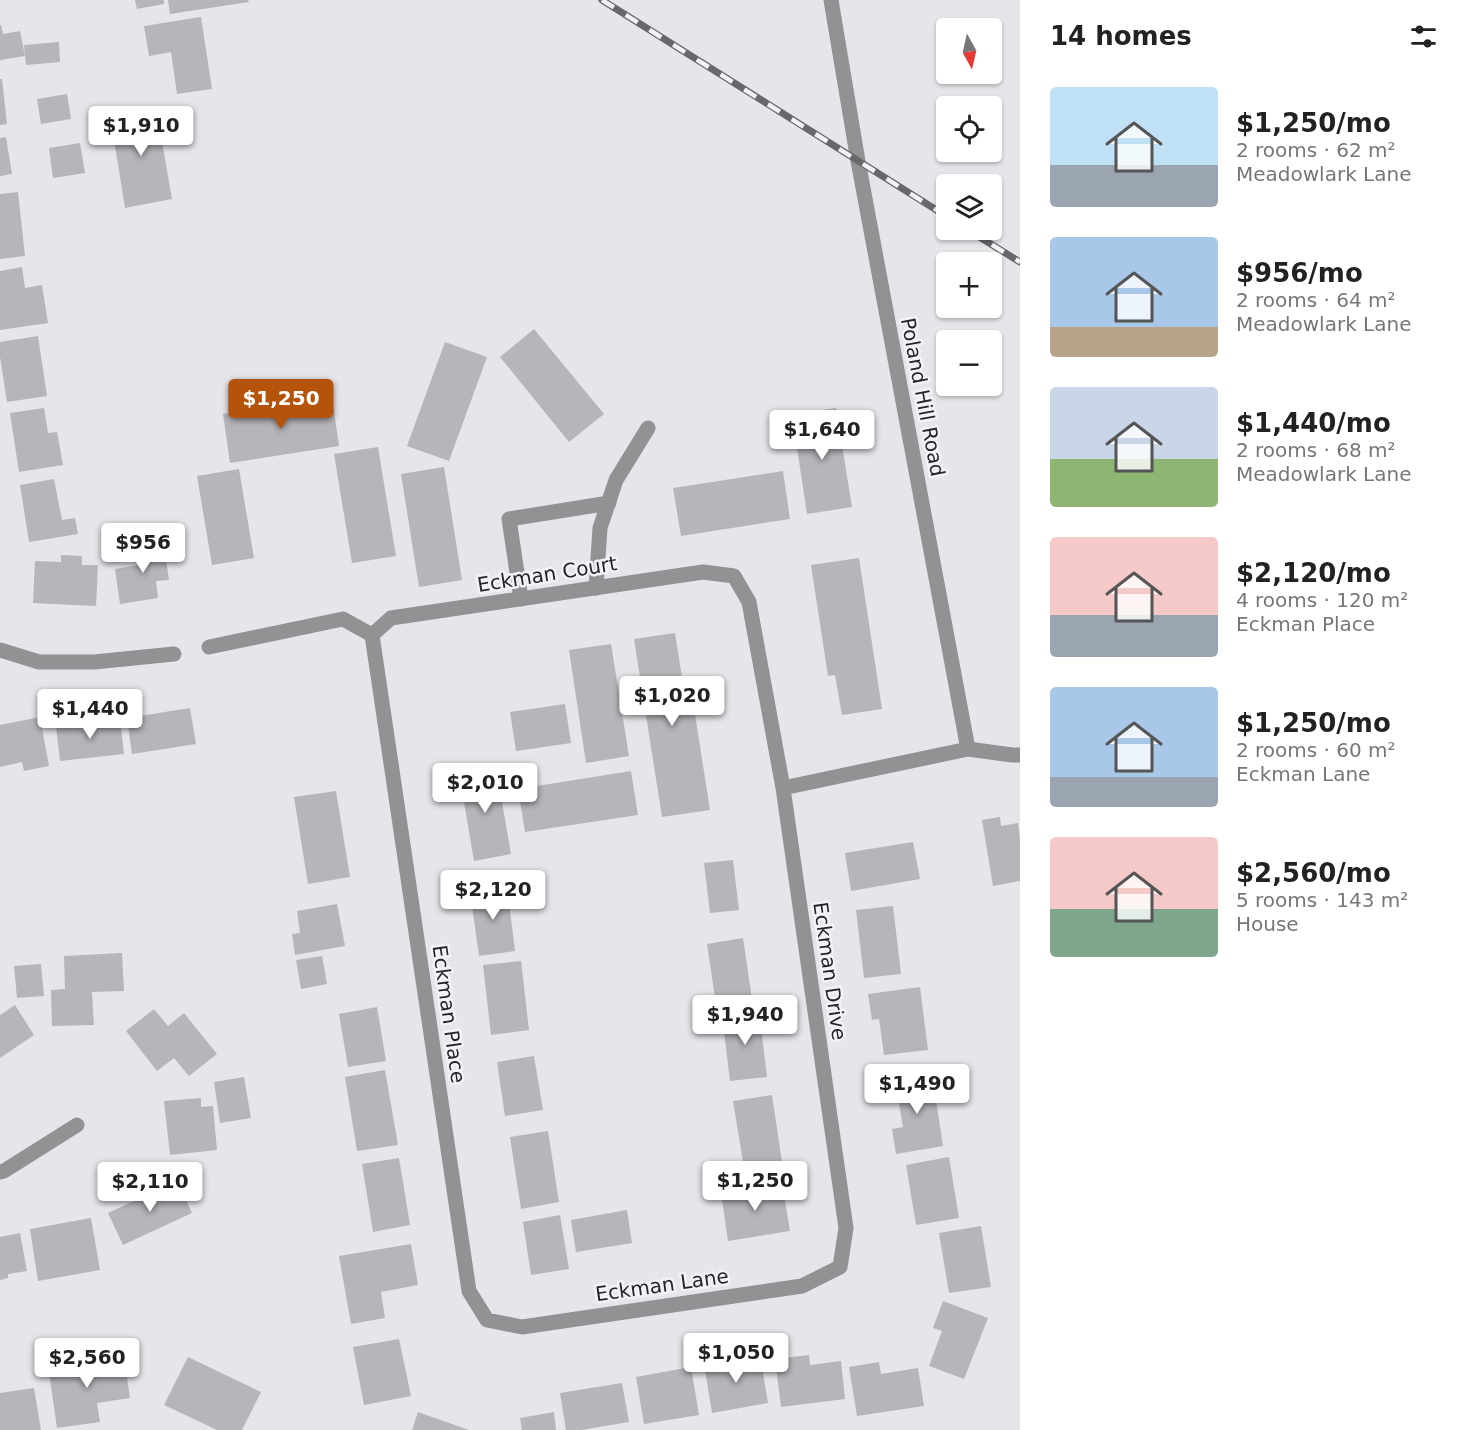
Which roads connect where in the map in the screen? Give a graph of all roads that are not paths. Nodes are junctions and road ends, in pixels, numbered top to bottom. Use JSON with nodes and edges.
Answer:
{"nodes":[{"id":1,"x":831,"y":0,"type":"edge"},
{"id":2,"x":648,"y":428,"type":"dead end"},
{"id":3,"x":609,"y":503,"type":"junction"},
{"id":4,"x":734,"y":576,"type":"joint"},
{"id":5,"x":596,"y":588,"type":"junction"},
{"id":6,"x":521,"y":599,"type":"junction"},
{"id":7,"x":372,"y":635,"type":"junction"},
{"id":8,"x":209,"y":647,"type":"dead end"},
{"id":9,"x":0,"y":650,"type":"edge"},
{"id":10,"x":174,"y":654,"type":"dead end"},
{"id":11,"x":968,"y":749,"type":"junction"},
{"id":12,"x":1020,"y":755,"type":"edge"},
{"id":13,"x":783,"y":788,"type":"junction"},
{"id":14,"x":77,"y":1125,"type":"dead end"},
{"id":15,"x":0,"y":1172,"type":"edge"},
{"id":16,"x":840,"y":1267,"type":"joint"},
{"id":17,"x":488,"y":1320,"type":"joint"}],
"edges":[{"from":1,"to":11,"type":"street","name":"Poland Hill Road"},
{"from":2,"to":3,"type":"street"},
{"from":3,"to":5,"type":"street"},
{"from":3,"to":6,"type":"street"},
{"from":4,"to":5,"type":"street","name":"Eckman Court"},
{"from":4,"to":13,"type":"street","name":"Eckman Drive"},
{"from":5,"to":6,"type":"street","name":"Eckman Court"},
{"from":6,"to":7,"type":"street","name":"Eckman Court"},
{"from":7,"to":8,"type":"street"},
{"from":7,"to":17,"type":"street","name":"Eckman Place"},
{"from":9,"to":10,"type":"street"},
{"from":11,"to":12,"type":"street"},
{"from":11,"to":13,"type":"street"},
{"from":13,"to":16,"type":"street","name":"Eckman Drive"},
{"from":14,"to":15,"type":"street"},
{"from":16,"to":17,"type":"street","name":"Eckman Lane"}]}
